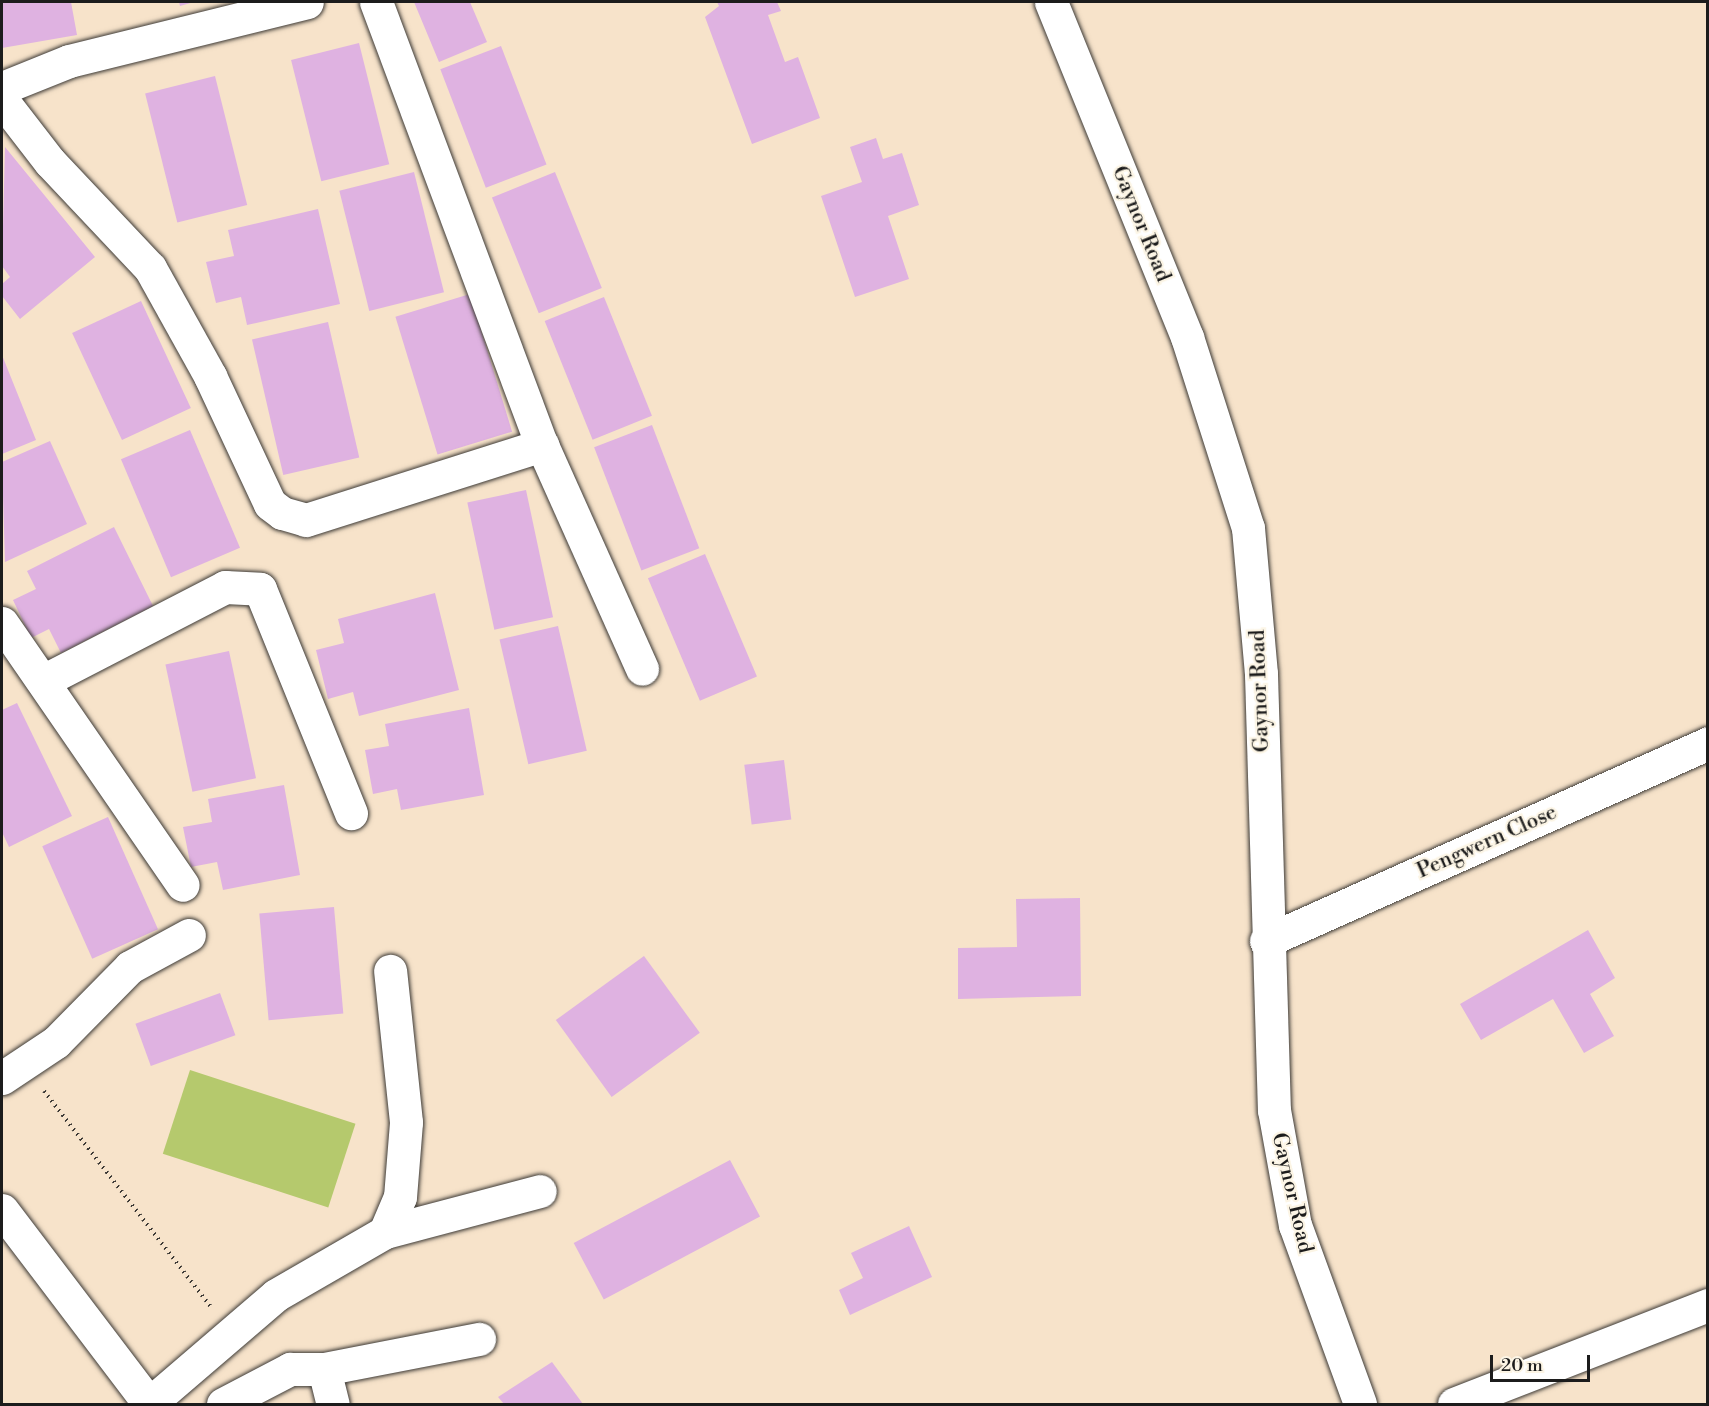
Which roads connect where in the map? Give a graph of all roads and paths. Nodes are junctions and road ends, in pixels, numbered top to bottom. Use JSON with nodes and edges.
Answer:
{"nodes":[{"id":1,"x":308,"y":2,"type":"edge"},
{"id":2,"x":375,"y":2,"type":"edge"},
{"id":3,"x":1051,"y":2,"type":"edge"},
{"id":4,"x":2,"y":88,"type":"edge"},
{"id":5,"x":2,"y":100,"type":"edge"},
{"id":6,"x":542,"y":445,"type":"junction"},
{"id":7,"x":2,"y":623,"type":"edge"},
{"id":8,"x":642,"y":669,"type":"dead end"},
{"id":9,"x":45,"y":680,"type":"junction"},
{"id":10,"x":1707,"y":743,"type":"edge"},
{"id":11,"x":351,"y":813,"type":"dead end"},
{"id":12,"x":183,"y":885,"type":"dead end"},
{"id":13,"x":189,"y":935,"type":"dead end"},
{"id":14,"x":1266,"y":941,"type":"junction"},
{"id":15,"x":390,"y":971,"type":"dead end"},
{"id":16,"x":12,"y":1071,"type":"edge"},
{"id":17,"x":540,"y":1191,"type":"dead end"},
{"id":18,"x":2,"y":1210,"type":"edge"},
{"id":19,"x":386,"y":1232,"type":"junction"},
{"id":20,"x":1707,"y":1305,"type":"edge"},
{"id":21,"x":232,"y":1333,"type":"junction"},
{"id":22,"x":479,"y":1339,"type":"dead end"},
{"id":23,"x":324,"y":1369,"type":"junction"},
{"id":24,"x":149,"y":1404,"type":"edge"},
{"id":25,"x":224,"y":1404,"type":"edge"},
{"id":26,"x":333,"y":1404,"type":"edge"},
{"id":27,"x":1360,"y":1404,"type":"edge"},
{"id":28,"x":1454,"y":1404,"type":"edge"}],
"edges":[{"from":1,"to":4,"type":"main road"},
{"from":2,"to":6,"type":"main road"},
{"from":3,"to":14,"type":"main road","name":"Gaynor Road"},
{"from":5,"to":6,"type":"main road"},
{"from":6,"to":8,"type":"main road"},
{"from":7,"to":9,"type":"main road"},
{"from":9,"to":11,"type":"main road"},
{"from":9,"to":12,"type":"main road"},
{"from":10,"to":14,"type":"main road","name":"Pengwern Close"},
{"from":13,"to":16,"type":"main road"},
{"from":14,"to":27,"type":"main road","name":"Gaynor Road"},
{"from":15,"to":19,"type":"main road"},
{"from":16,"to":21,"type":"path"},
{"from":17,"to":19,"type":"main road"},
{"from":18,"to":24,"type":"main road"},
{"from":19,"to":21,"type":"main road"},
{"from":20,"to":28,"type":"main road"},
{"from":21,"to":24,"type":"main road"},
{"from":22,"to":23,"type":"main road"},
{"from":23,"to":25,"type":"main road"},
{"from":23,"to":26,"type":"main road"}]}
